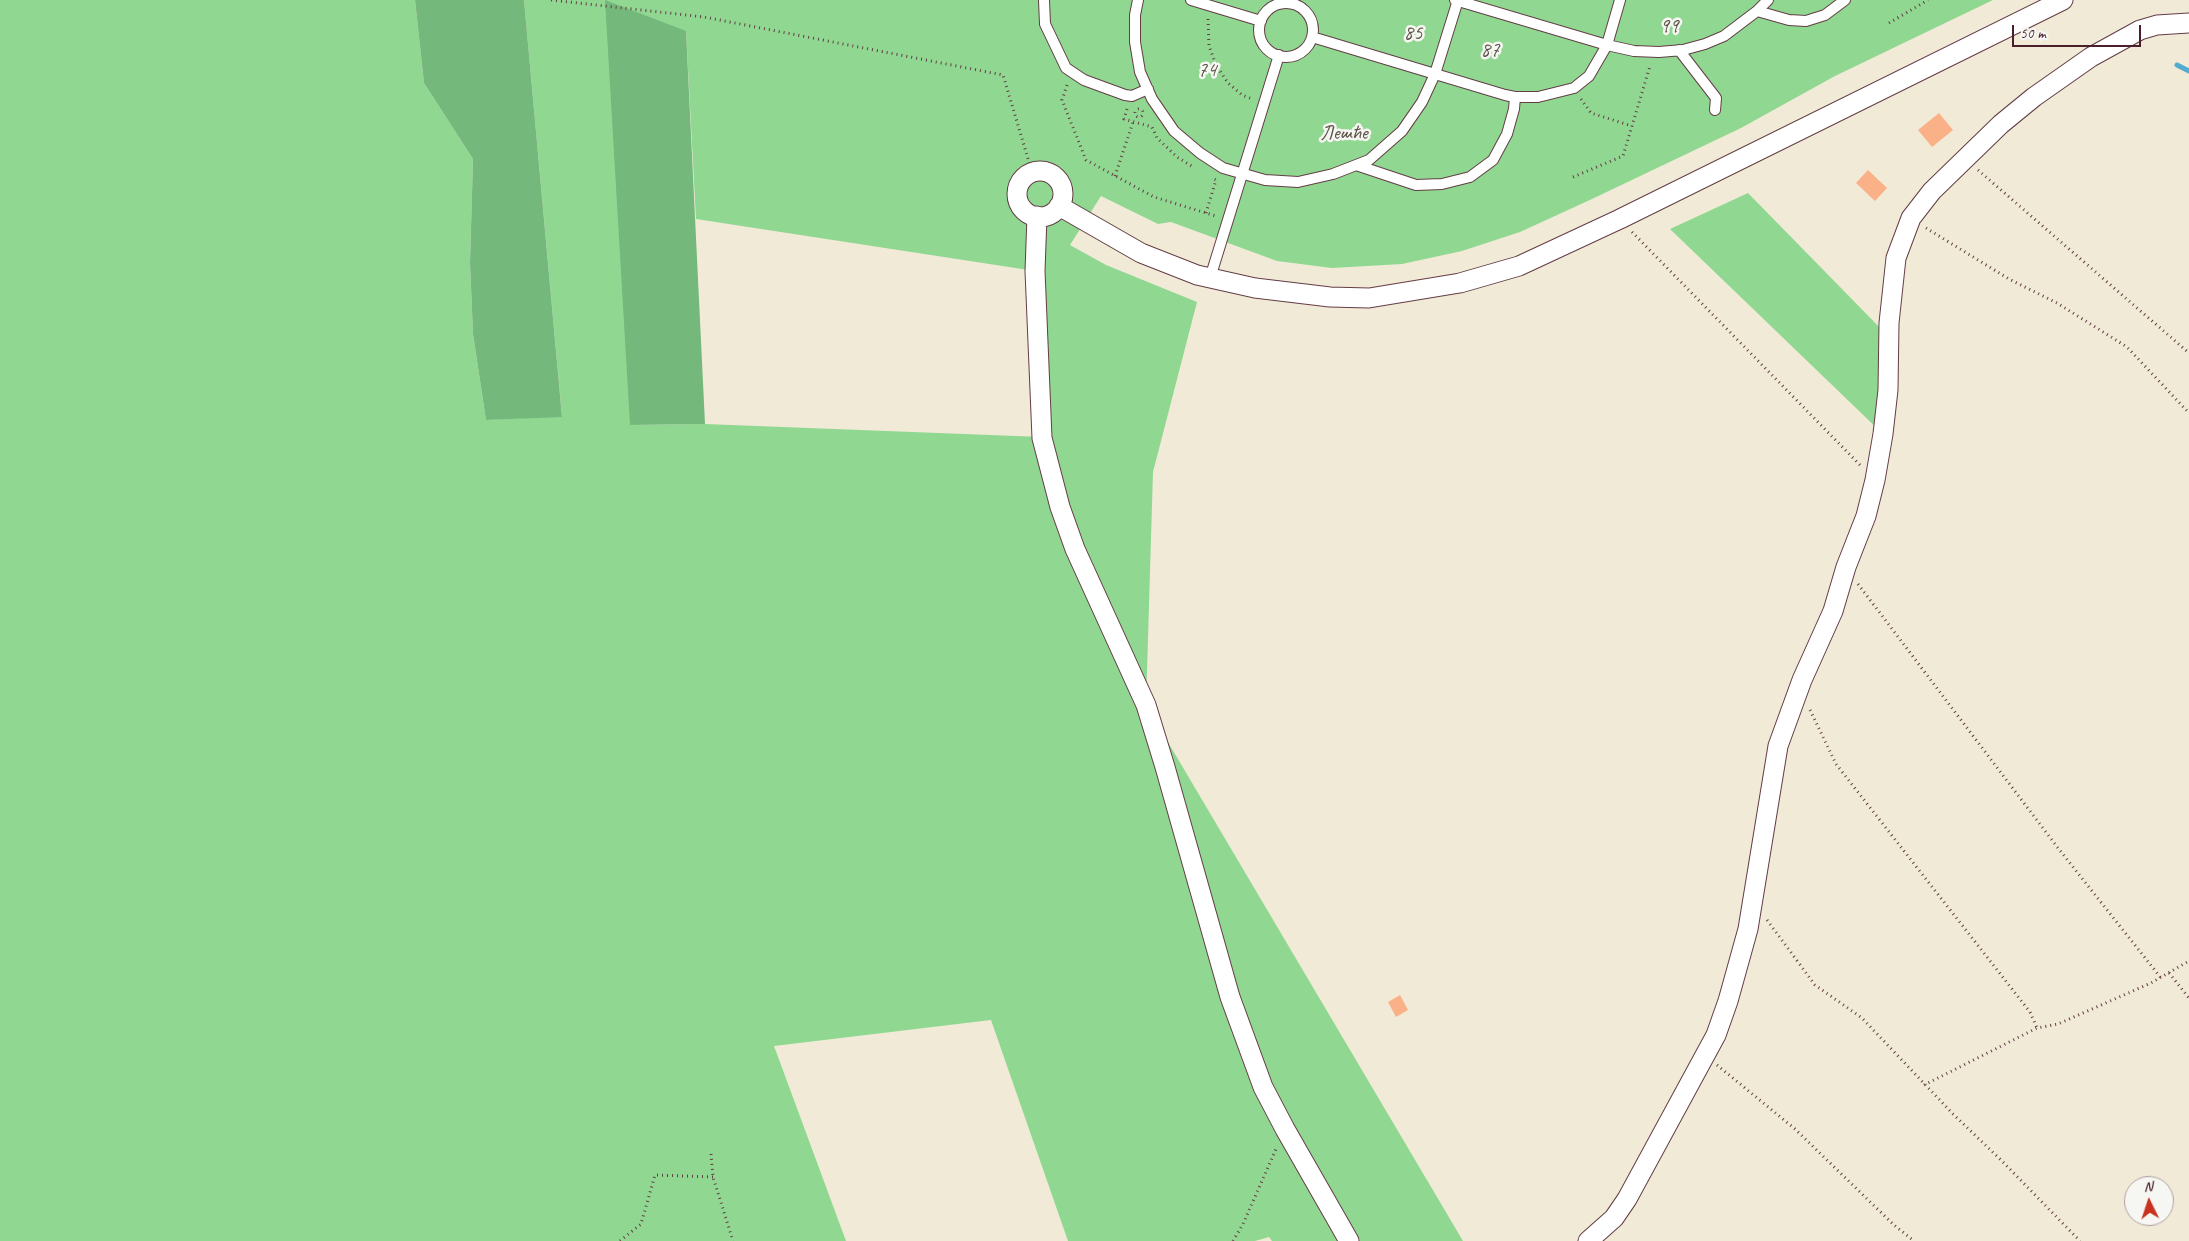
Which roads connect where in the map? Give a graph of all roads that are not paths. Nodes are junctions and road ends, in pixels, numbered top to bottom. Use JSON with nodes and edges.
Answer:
{"nodes":[{"id":1,"x":1044,"y":0,"type":"edge"},
{"id":2,"x":1138,"y":0,"type":"edge"},
{"id":3,"x":1191,"y":0,"type":"edge"},
{"id":4,"x":1457,"y":0,"type":"edge"},
{"id":5,"x":1620,"y":0,"type":"edge"},
{"id":6,"x":1768,"y":0,"type":"edge"},
{"id":7,"x":1845,"y":0,"type":"edge"},
{"id":8,"x":2063,"y":0,"type":"edge"},
{"id":9,"x":1296,"y":2,"type":"edge"},
{"id":10,"x":1757,"y":11,"type":"junction"},
{"id":11,"x":1261,"y":21,"type":"junction"},
{"id":12,"x":2189,"y":23,"type":"edge"},
{"id":13,"x":1312,"y":37,"type":"junction"},
{"id":14,"x":1607,"y":45,"type":"junction"},
{"id":15,"x":1679,"y":50,"type":"junction"},
{"id":16,"x":1279,"y":55,"type":"junction"},
{"id":17,"x":1435,"y":74,"type":"junction"},
{"id":18,"x":1148,"y":89,"type":"junction"},
{"id":19,"x":1515,"y":97,"type":"junction"},
{"id":20,"x":1715,"y":110,"type":"dead end"},
{"id":21,"x":1356,"y":165,"type":"junction"},
{"id":22,"x":1242,"y":175,"type":"junction"},
{"id":23,"x":1059,"y":206,"type":"junction"},
{"id":24,"x":1037,"y":216,"type":"junction"},
{"id":25,"x":1210,"y":278,"type":"junction"},
{"id":26,"x":1349,"y":1241,"type":"edge"},
{"id":27,"x":1588,"y":1241,"type":"edge"}],
"edges":[{"from":1,"to":18,"type":"lane"},
{"from":2,"to":18,"type":"lane"},
{"from":3,"to":11,"type":"lane"},
{"from":4,"to":14,"type":"lane"},
{"from":4,"to":17,"type":"lane"},
{"from":5,"to":14,"type":"lane"},
{"from":6,"to":10,"type":"lane"},
{"from":7,"to":10,"type":"lane"},
{"from":8,"to":25,"type":"street"},
{"from":9,"to":11,"type":"lane"},
{"from":9,"to":13,"type":"lane"},
{"from":10,"to":15,"type":"lane"},
{"from":11,"to":16,"type":"lane"},
{"from":12,"to":27,"type":"street"},
{"from":13,"to":16,"type":"lane"},
{"from":13,"to":17,"type":"lane"},
{"from":14,"to":15,"type":"lane"},
{"from":14,"to":19,"type":"lane"},
{"from":15,"to":20,"type":"lane"},
{"from":16,"to":22,"type":"lane"},
{"from":17,"to":19,"type":"lane"},
{"from":17,"to":21,"type":"lane"},
{"from":18,"to":22,"type":"lane"},
{"from":19,"to":21,"type":"lane"},
{"from":21,"to":22,"type":"lane"},
{"from":22,"to":25,"type":"lane"},
{"from":23,"to":24,"type":"street"},
{"from":23,"to":24,"type":"street"},
{"from":23,"to":25,"type":"street"},
{"from":24,"to":26,"type":"street"}]}
